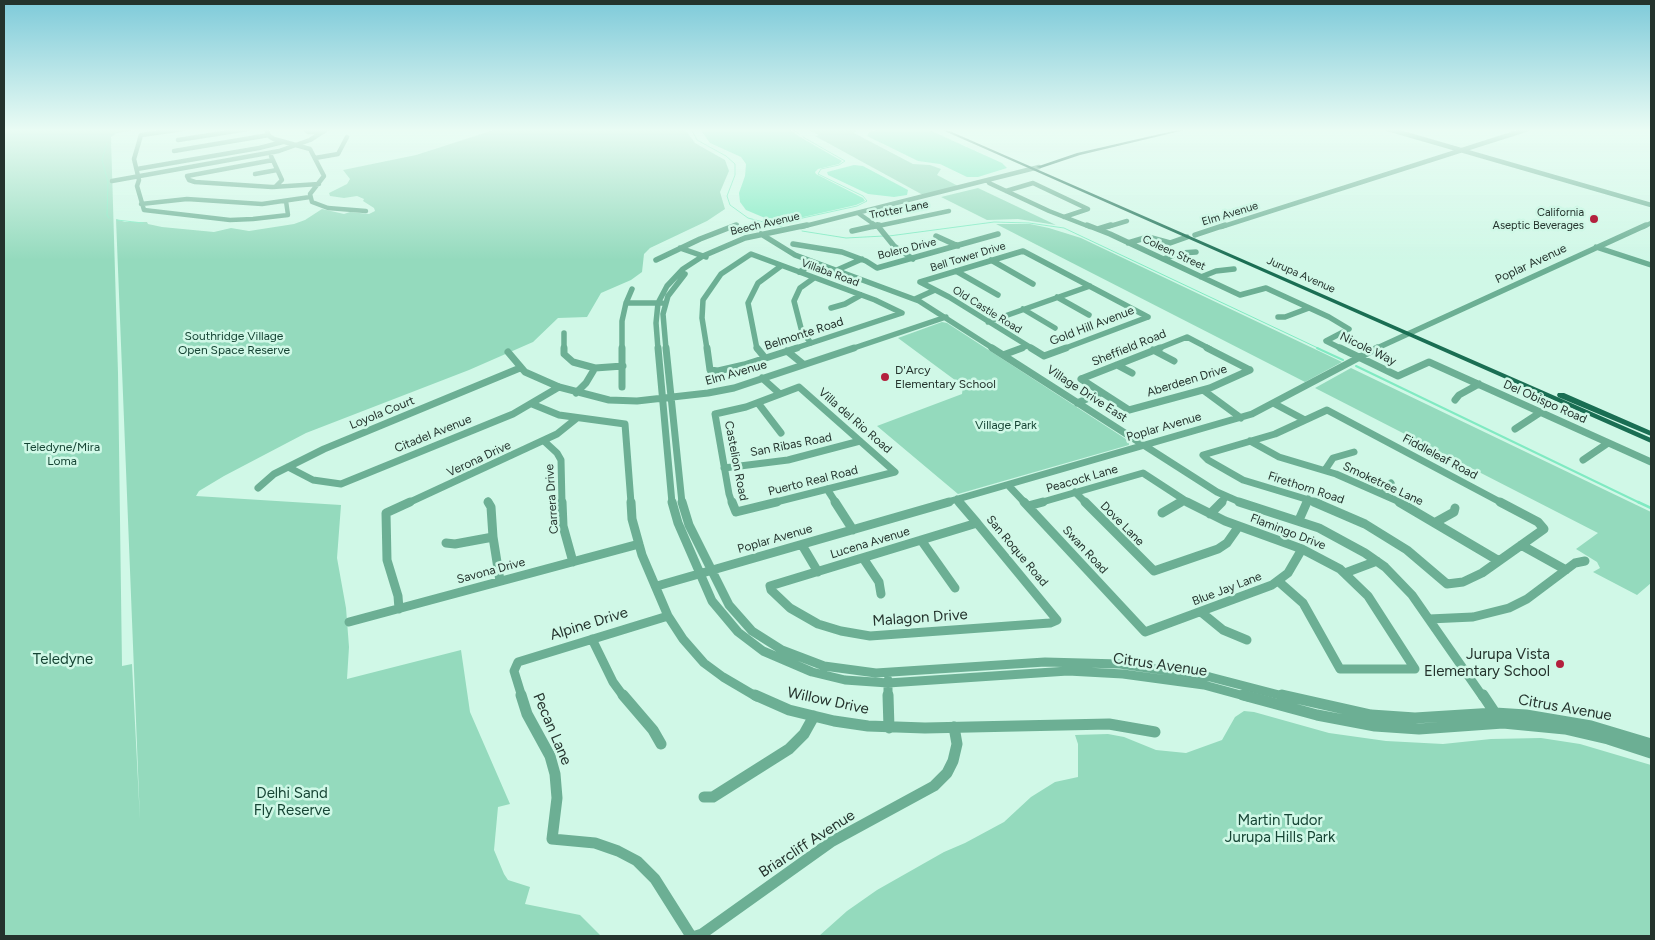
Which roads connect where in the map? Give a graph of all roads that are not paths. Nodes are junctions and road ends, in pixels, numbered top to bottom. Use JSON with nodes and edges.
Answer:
{"nodes":[{"id":1,"x":138,"y":173,"type":"edge"},
{"id":2,"x":156,"y":173,"type":"edge"},
{"id":3,"x":200,"y":173,"type":"edge"},
{"id":4,"x":262,"y":173,"type":"edge"},
{"id":5,"x":279,"y":173,"type":"edge"},
{"id":6,"x":322,"y":173,"type":"edge"},
{"id":7,"x":1023,"y":173,"type":"edge"},
{"id":8,"x":1023,"y":173,"type":"edge"},
{"id":9,"x":1046,"y":173,"type":"edge"},
{"id":10,"x":1047,"y":173,"type":"edge"},
{"id":11,"x":1389,"y":173,"type":"edge"},
{"id":12,"x":1540,"y":173,"type":"edge"},
{"id":13,"x":255,"y":174,"type":"dead end"},
{"id":14,"x":139,"y":176,"type":"junction"},
{"id":15,"x":112,"y":181,"type":"dead end"},
{"id":16,"x":989,"y":182,"type":"junction"},
{"id":17,"x":318,"y":184,"type":"junction"},
{"id":18,"x":275,"y":187,"type":"junction"},
{"id":19,"x":1006,"y":191,"type":"junction"},
{"id":20,"x":310,"y":197,"type":"junction"},
{"id":21,"x":286,"y":201,"type":"junction"},
{"id":22,"x":141,"y":204,"type":"junction"},
{"id":23,"x":1651,"y":205,"type":"edge"},
{"id":24,"x":366,"y":211,"type":"dead end"},
{"id":25,"x":949,"y":211,"type":"dead end"},
{"id":26,"x":860,"y":214,"type":"junction"},
{"id":27,"x":1064,"y":217,"type":"junction"},
{"id":28,"x":1127,"y":220,"type":"dead end"},
{"id":29,"x":876,"y":224,"type":"junction"},
{"id":30,"x":1651,"y":224,"type":"edge"},
{"id":31,"x":737,"y":225,"type":"dead end"},
{"id":32,"x":1098,"y":229,"type":"junction"},
{"id":33,"x":852,"y":231,"type":"dead end"},
{"id":34,"x":998,"y":234,"type":"dead end"},
{"id":35,"x":763,"y":235,"type":"junction"},
{"id":36,"x":1195,"y":235,"type":"junction"},
{"id":37,"x":936,"y":236,"type":"dead end"},
{"id":38,"x":1187,"y":237,"type":"junction"},
{"id":39,"x":1128,"y":243,"type":"junction"},
{"id":40,"x":793,"y":244,"type":"dead end"},
{"id":41,"x":958,"y":246,"type":"junction"},
{"id":42,"x":1596,"y":247,"type":"junction"},
{"id":43,"x":680,"y":248,"type":"junction"},
{"id":44,"x":1196,"y":252,"type":"dead end"},
{"id":45,"x":705,"y":257,"type":"junction"},
{"id":46,"x":862,"y":259,"type":"junction"},
{"id":47,"x":913,"y":259,"type":"junction"},
{"id":48,"x":1163,"y":259,"type":"junction"},
{"id":49,"x":656,"y":260,"type":"dead end"},
{"id":50,"x":991,"y":260,"type":"junction"},
{"id":51,"x":816,"y":263,"type":"junction"},
{"id":52,"x":1651,"y":265,"type":"edge"},
{"id":53,"x":781,"y":266,"type":"junction"},
{"id":54,"x":1234,"y":269,"type":"dead end"},
{"id":55,"x":837,"y":270,"type":"junction"},
{"id":56,"x":956,"y":271,"type":"junction"},
{"id":57,"x":799,"y":272,"type":"junction"},
{"id":58,"x":1201,"y":277,"type":"junction"},
{"id":59,"x":814,"y":278,"type":"junction"},
{"id":60,"x":920,"y":282,"type":"joint"},
{"id":61,"x":1033,"y":284,"type":"dead end"},
{"id":62,"x":1090,"y":286,"type":"junction"},
{"id":63,"x":632,"y":289,"type":"dead end"},
{"id":64,"x":936,"y":290,"type":"junction"},
{"id":65,"x":861,"y":295,"type":"junction"},
{"id":66,"x":998,"y":295,"type":"dead end"},
{"id":67,"x":1057,"y":297,"type":"junction"},
{"id":68,"x":915,"y":299,"type":"junction"},
{"id":69,"x":626,"y":303,"type":"junction"},
{"id":70,"x":658,"y":303,"type":"junction"},
{"id":71,"x":665,"y":304,"type":"junction"},
{"id":72,"x":831,"y":308,"type":"dead end"},
{"id":73,"x":1309,"y":308,"type":"junction"},
{"id":74,"x":1023,"y":309,"type":"junction"},
{"id":75,"x":902,"y":313,"type":"joint"},
{"id":76,"x":1089,"y":315,"type":"dead end"},
{"id":77,"x":946,"y":317,"type":"junction"},
{"id":78,"x":1278,"y":317,"type":"dead end"},
{"id":79,"x":988,"y":322,"type":"junction"},
{"id":80,"x":1055,"y":328,"type":"dead end"},
{"id":81,"x":1349,"y":329,"type":"joint"},
{"id":82,"x":1411,"y":332,"type":"junction"},
{"id":83,"x":564,"y":333,"type":"dead end"},
{"id":84,"x":811,"y":343,"type":"junction"},
{"id":85,"x":1026,"y":346,"type":"junction"},
{"id":86,"x":1153,"y":350,"type":"junction"},
{"id":87,"x":787,"y":351,"type":"junction"},
{"id":88,"x":508,"y":352,"type":"dead end"},
{"id":89,"x":1003,"y":355,"type":"junction"},
{"id":90,"x":1044,"y":356,"type":"joint"},
{"id":91,"x":766,"y":358,"type":"junction"},
{"id":92,"x":1354,"y":360,"type":"junction"},
{"id":93,"x":1174,"y":361,"type":"dead end"},
{"id":94,"x":1429,"y":362,"type":"joint"},
{"id":95,"x":803,"y":364,"type":"junction"},
{"id":96,"x":1118,"y":364,"type":"junction"},
{"id":97,"x":623,"y":366,"type":"junction"},
{"id":98,"x":520,"y":368,"type":"junction"},
{"id":99,"x":595,"y":368,"type":"junction"},
{"id":100,"x":710,"y":370,"type":"joint"},
{"id":101,"x":1250,"y":370,"type":"joint"},
{"id":102,"x":1132,"y":373,"type":"dead end"},
{"id":103,"x":762,"y":378,"type":"junction"},
{"id":104,"x":1479,"y":384,"type":"junction"},
{"id":105,"x":622,"y":387,"type":"dead end"},
{"id":106,"x":559,"y":388,"type":"junction"},
{"id":107,"x":1203,"y":390,"type":"junction"},
{"id":108,"x":576,"y":393,"type":"junction"},
{"id":109,"x":1101,"y":393,"type":"junction"},
{"id":110,"x":780,"y":394,"type":"junction"},
{"id":111,"x":667,"y":398,"type":"junction"},
{"id":112,"x":1455,"y":400,"type":"dead end"},
{"id":113,"x":758,"y":403,"type":"junction"},
{"id":114,"x":1077,"y":403,"type":"junction"},
{"id":115,"x":532,"y":404,"type":"junction"},
{"id":116,"x":1275,"y":404,"type":"junction"},
{"id":117,"x":1541,"y":412,"type":"junction"},
{"id":118,"x":577,"y":418,"type":"junction"},
{"id":119,"x":1241,"y":418,"type":"junction"},
{"id":120,"x":1305,"y":420,"type":"junction"},
{"id":121,"x":1515,"y":429,"type":"dead end"},
{"id":122,"x":781,"y":433,"type":"dead end"},
{"id":123,"x":1651,"y":434,"type":"edge"},
{"id":124,"x":544,"y":441,"type":"junction"},
{"id":125,"x":860,"y":441,"type":"junction"},
{"id":126,"x":1250,"y":441,"type":"junction"},
{"id":127,"x":1651,"y":441,"type":"edge"},
{"id":128,"x":1608,"y":442,"type":"junction"},
{"id":129,"x":1144,"y":446,"type":"junction"},
{"id":130,"x":1354,"y":452,"type":"dead end"},
{"id":131,"x":1583,"y":460,"type":"dead end"},
{"id":132,"x":1651,"y":462,"type":"edge"},
{"id":133,"x":288,"y":467,"type":"junction"},
{"id":134,"x":724,"y":468,"type":"junction"},
{"id":135,"x":1324,"y":470,"type":"junction"},
{"id":136,"x":895,"y":472,"type":"joint"},
{"id":137,"x":1143,"y":472,"type":"joint"},
{"id":138,"x":1391,"y":483,"type":"dead end"},
{"id":139,"x":1008,"y":485,"type":"junction"},
{"id":140,"x":258,"y":488,"type":"dead end"},
{"id":141,"x":827,"y":489,"type":"junction"},
{"id":142,"x":1075,"y":492,"type":"junction"},
{"id":143,"x":1381,"y":492,"type":"junction"},
{"id":144,"x":1226,"y":497,"type":"junction"},
{"id":145,"x":957,"y":499,"type":"junction"},
{"id":146,"x":1308,"y":499,"type":"junction"},
{"id":147,"x":1184,"y":500,"type":"junction"},
{"id":148,"x":488,"y":501,"type":"dead end"},
{"id":149,"x":1028,"y":506,"type":"junction"},
{"id":150,"x":1455,"y":508,"type":"dead end"},
{"id":151,"x":736,"y":512,"type":"joint"},
{"id":152,"x":1162,"y":513,"type":"dead end"},
{"id":153,"x":1210,"y":514,"type":"junction"},
{"id":154,"x":1299,"y":520,"type":"junction"},
{"id":155,"x":1436,"y":522,"type":"junction"},
{"id":156,"x":977,"y":523,"type":"junction"},
{"id":157,"x":1239,"y":526,"type":"junction"},
{"id":158,"x":853,"y":530,"type":"junction"},
{"id":159,"x":493,"y":537,"type":"junction"},
{"id":160,"x":921,"y":540,"type":"junction"},
{"id":161,"x":446,"y":543,"type":"dead end"},
{"id":162,"x":639,"y":544,"type":"junction"},
{"id":163,"x":802,"y":545,"type":"junction"},
{"id":164,"x":1521,"y":545,"type":"junction"},
{"id":165,"x":1302,"y":548,"type":"junction"},
{"id":166,"x":863,"y":558,"type":"junction"},
{"id":167,"x":1377,"y":560,"type":"junction"},
{"id":168,"x":1499,"y":561,"type":"junction"},
{"id":169,"x":1585,"y":561,"type":"dead end"},
{"id":170,"x":573,"y":562,"type":"junction"},
{"id":171,"x":1566,"y":570,"type":"junction"},
{"id":172,"x":710,"y":571,"type":"junction"},
{"id":173,"x":818,"y":572,"type":"junction"},
{"id":174,"x":1345,"y":573,"type":"junction"},
{"id":175,"x":700,"y":574,"type":"junction"},
{"id":176,"x":500,"y":581,"type":"junction"},
{"id":177,"x":1278,"y":582,"type":"junction"},
{"id":178,"x":657,"y":586,"type":"junction"},
{"id":179,"x":770,"y":586,"type":"joint"},
{"id":180,"x":955,"y":588,"type":"dead end"},
{"id":181,"x":881,"y":594,"type":"dead end"},
{"id":182,"x":399,"y":609,"type":"junction"},
{"id":183,"x":1201,"y":612,"type":"junction"},
{"id":184,"x":668,"y":616,"type":"junction"},
{"id":185,"x":1429,"y":619,"type":"junction"},
{"id":186,"x":1057,"y":620,"type":"joint"},
{"id":187,"x":350,"y":622,"type":"dead end"},
{"id":188,"x":1145,"y":632,"type":"joint"},
{"id":189,"x":592,"y":639,"type":"junction"},
{"id":190,"x":1246,"y":640,"type":"dead end"},
{"id":191,"x":518,"y":662,"type":"joint"},
{"id":192,"x":888,"y":678,"type":"junction"},
{"id":193,"x":1494,"y":713,"type":"junction"},
{"id":194,"x":814,"y":716,"type":"junction"},
{"id":195,"x":1503,"y":723,"type":"junction"},
{"id":196,"x":889,"y":728,"type":"junction"},
{"id":197,"x":954,"y":728,"type":"junction"},
{"id":198,"x":1155,"y":732,"type":"dead end"},
{"id":199,"x":661,"y":744,"type":"dead end"},
{"id":200,"x":1651,"y":744,"type":"edge"},
{"id":201,"x":1651,"y":753,"type":"edge"},
{"id":202,"x":704,"y":797,"type":"dead end"},
{"id":203,"x":692,"y":936,"type":"edge"},
{"id":204,"x":696,"y":936,"type":"edge"}],
"edges":[{"from":1,"to":14,"type":"street"},
{"from":2,"to":14,"type":"street"},
{"from":3,"to":18,"type":"street"},
{"from":4,"to":13,"type":"street"},
{"from":5,"to":18,"type":"street"},
{"from":6,"to":17,"type":"street"},
{"from":7,"to":16,"type":"street","name":"Beech Avenue"},
{"from":8,"to":26,"type":"street","name":"Beech Avenue"},
{"from":9,"to":38,"type":"main road","name":"Jurupa Avenue"},
{"from":10,"to":36,"type":"main road","name":"Jurupa Avenue"},
{"from":11,"to":36,"type":"street","name":"Elm Avenue"},
{"from":12,"to":23,"type":"street"},
{"from":14,"to":15,"type":"street"},
{"from":14,"to":22,"type":"street"},
{"from":16,"to":19,"type":"street","name":"Coleen Street"},
{"from":16,"to":26,"type":"street","name":"Beech Avenue"},
{"from":17,"to":18,"type":"street"},
{"from":17,"to":20,"type":"street"},
{"from":19,"to":27,"type":"street","name":"Coleen Street"},
{"from":19,"to":27,"type":"street"},
{"from":20,"to":21,"type":"street"},
{"from":20,"to":24,"type":"street"},
{"from":21,"to":22,"type":"street"},
{"from":21,"to":22,"type":"street"},
{"from":25,"to":29,"type":"street","name":"Trotter Lane"},
{"from":26,"to":29,"type":"street"},
{"from":26,"to":35,"type":"street","name":"Beech Avenue"},
{"from":27,"to":32,"type":"street","name":"Coleen Street"},
{"from":28,"to":32,"type":"street"},
{"from":29,"to":33,"type":"street","name":"Trotter Lane"},
{"from":29,"to":47,"type":"street"},
{"from":30,"to":42,"type":"street","name":"Poplar Avenue"},
{"from":31,"to":43,"type":"street"},
{"from":32,"to":39,"type":"street","name":"Coleen Street"},
{"from":34,"to":41,"type":"street","name":"Bolero Drive"},
{"from":35,"to":45,"type":"street","name":"Beech Avenue"},
{"from":35,"to":51,"type":"street","name":"Village Drive East"},
{"from":36,"to":82,"type":"main road","name":"Jurupa Avenue"},
{"from":37,"to":41,"type":"street"},
{"from":38,"to":39,"type":"street"},
{"from":38,"to":82,"type":"main road","name":"Jurupa Avenue"},
{"from":39,"to":48,"type":"street","name":"Coleen Street"},
{"from":40,"to":46,"type":"street","name":"Bolero Drive"},
{"from":41,"to":47,"type":"street","name":"Bolero Drive"},
{"from":42,"to":52,"type":"street"},
{"from":42,"to":82,"type":"street","name":"Poplar Avenue"},
{"from":43,"to":45,"type":"street"},
{"from":43,"to":49,"type":"street"},
{"from":44,"to":48,"type":"street"},
{"from":45,"to":70,"type":"street","name":"Beech Avenue"},
{"from":45,"to":71,"type":"street","name":"Beech Avenue"},
{"from":46,"to":47,"type":"street","name":"Bolero Drive"},
{"from":46,"to":55,"type":"street"},
{"from":48,"to":58,"type":"street","name":"Coleen Street"},
{"from":50,"to":56,"type":"street","name":"Bell Tower Drive"},
{"from":50,"to":61,"type":"street"},
{"from":50,"to":62,"type":"street","name":"Bell Tower Drive"},
{"from":51,"to":55,"type":"street","name":"Village Drive East"},
{"from":51,"to":57,"type":"street"},
{"from":53,"to":57,"type":"street","name":"Villaba Road"},
{"from":53,"to":91,"type":"street"},
{"from":53,"to":100,"type":"street","name":"Villaba Road"},
{"from":54,"to":58,"type":"street"},
{"from":55,"to":68,"type":"street","name":"Village Drive East"},
{"from":56,"to":60,"type":"street","name":"Bell Tower Drive"},
{"from":56,"to":66,"type":"street"},
{"from":57,"to":59,"type":"street","name":"Villaba Road"},
{"from":58,"to":73,"type":"street","name":"Coleen Street"},
{"from":59,"to":65,"type":"street","name":"Villaba Road"},
{"from":59,"to":84,"type":"street"},
{"from":60,"to":64,"type":"street","name":"Old Castle Road"},
{"from":62,"to":67,"type":"street"},
{"from":62,"to":90,"type":"street","name":"Gold Hill Avenue"},
{"from":63,"to":69,"type":"street"},
{"from":64,"to":68,"type":"street","name":"Bell Tower Drive"},
{"from":64,"to":79,"type":"street","name":"Old Castle Road"},
{"from":65,"to":72,"type":"street"},
{"from":65,"to":75,"type":"street","name":"Villaba Road"},
{"from":67,"to":74,"type":"street"},
{"from":67,"to":76,"type":"street"},
{"from":68,"to":77,"type":"street","name":"Village Drive East"},
{"from":69,"to":70,"type":"street"},
{"from":69,"to":97,"type":"street"},
{"from":70,"to":71,"type":"street"},
{"from":70,"to":111,"type":"street","name":"Beech Avenue"},
{"from":71,"to":111,"type":"street","name":"Beech Avenue"},
{"from":73,"to":78,"type":"street"},
{"from":73,"to":81,"type":"street","name":"Coleen Street"},
{"from":74,"to":79,"type":"street"},
{"from":74,"to":80,"type":"street"},
{"from":75,"to":84,"type":"street","name":"Belmonte Road"},
{"from":77,"to":89,"type":"street","name":"Village Drive East"},
{"from":77,"to":95,"type":"street","name":"Elm Avenue"},
{"from":79,"to":85,"type":"street","name":"Old Castle Road"},
{"from":81,"to":92,"type":"street","name":"Nicole Way"},
{"from":82,"to":92,"type":"street","name":"Poplar Avenue"},
{"from":82,"to":123,"type":"main road","name":"Jurupa Avenue"},
{"from":82,"to":127,"type":"main road","name":"Jurupa Avenue"},
{"from":83,"to":99,"type":"street"},
{"from":84,"to":87,"type":"street","name":"Belmonte Road"},
{"from":85,"to":89,"type":"street"},
{"from":85,"to":90,"type":"street","name":"Old Castle Road"},
{"from":86,"to":93,"type":"street"},
{"from":86,"to":96,"type":"street","name":"Sheffield Road"},
{"from":86,"to":101,"type":"street","name":"Sheffield Road"},
{"from":87,"to":91,"type":"street","name":"Belmonte Road"},
{"from":87,"to":95,"type":"street"},
{"from":88,"to":98,"type":"street","name":"Elm Avenue"},
{"from":89,"to":114,"type":"street","name":"Village Drive East"},
{"from":91,"to":100,"type":"street","name":"Belmonte Road"},
{"from":92,"to":94,"type":"street","name":"Nicole Way"},
{"from":92,"to":116,"type":"street","name":"Poplar Avenue"},
{"from":94,"to":104,"type":"street","name":"Del Obispo Road"},
{"from":95,"to":103,"type":"street","name":"Elm Avenue"},
{"from":96,"to":102,"type":"street"},
{"from":96,"to":109,"type":"street","name":"Sheffield Road"},
{"from":97,"to":99,"type":"street"},
{"from":97,"to":105,"type":"street"},
{"from":98,"to":106,"type":"street","name":"Elm Avenue"},
{"from":98,"to":133,"type":"street","name":"Loyola Court"},
{"from":99,"to":108,"type":"street"},
{"from":101,"to":107,"type":"street","name":"Aberdeen Drive"},
{"from":103,"to":110,"type":"street"},
{"from":103,"to":111,"type":"street","name":"Elm Avenue"},
{"from":104,"to":112,"type":"street"},
{"from":104,"to":117,"type":"street","name":"Del Obispo Road"},
{"from":106,"to":108,"type":"street","name":"Elm Avenue"},
{"from":106,"to":115,"type":"street","name":"Citadel Avenue"},
{"from":107,"to":109,"type":"street","name":"Aberdeen Drive"},
{"from":107,"to":119,"type":"street"},
{"from":108,"to":111,"type":"street","name":"Elm Avenue"},
{"from":109,"to":114,"type":"street"},
{"from":110,"to":113,"type":"street"},
{"from":110,"to":125,"type":"street","name":"Villa del Rio Road"},
{"from":111,"to":172,"type":"street","name":"Beech Avenue"},
{"from":111,"to":175,"type":"street","name":"Beech Avenue"},
{"from":113,"to":122,"type":"street"},
{"from":113,"to":134,"type":"street","name":"Castelion Road"},
{"from":114,"to":129,"type":"street","name":"Village Drive East"},
{"from":115,"to":118,"type":"street"},
{"from":115,"to":133,"type":"street","name":"Citadel Avenue"},
{"from":116,"to":119,"type":"street","name":"Poplar Avenue"},
{"from":116,"to":120,"type":"street"},
{"from":117,"to":121,"type":"street"},
{"from":117,"to":128,"type":"street","name":"Del Obispo Road"},
{"from":118,"to":124,"type":"street","name":"Verona Drive"},
{"from":118,"to":162,"type":"street","name":"Willow Drive"},
{"from":119,"to":129,"type":"street","name":"Poplar Avenue"},
{"from":120,"to":126,"type":"street"},
{"from":120,"to":164,"type":"street","name":"Fiddleleaf Road"},
{"from":124,"to":170,"type":"street","name":"Carrera Drive"},
{"from":124,"to":182,"type":"street","name":"Verona Drive"},
{"from":125,"to":134,"type":"street","name":"San Ribas Road"},
{"from":125,"to":136,"type":"street","name":"Villa del Rio Road"},
{"from":126,"to":135,"type":"street","name":"Smoketree Lane"},
{"from":126,"to":146,"type":"street","name":"Firethorn Road"},
{"from":128,"to":131,"type":"street"},
{"from":128,"to":132,"type":"street","name":"Del Obispo Road"},
{"from":129,"to":139,"type":"street","name":"Poplar Avenue"},
{"from":129,"to":144,"type":"street","name":"Village Drive East"},
{"from":130,"to":135,"type":"street"},
{"from":133,"to":140,"type":"street","name":"Loyola Court"},
{"from":134,"to":151,"type":"street","name":"Castelion Road"},
{"from":135,"to":143,"type":"street","name":"Smoketree Lane"},
{"from":136,"to":141,"type":"street","name":"Puerto Real Road"},
{"from":137,"to":142,"type":"street","name":"Peacock Lane"},
{"from":137,"to":147,"type":"street","name":"Flamingo Drive"},
{"from":138,"to":143,"type":"street"},
{"from":139,"to":145,"type":"street","name":"Poplar Avenue"},
{"from":139,"to":149,"type":"street","name":"Swan Road"},
{"from":141,"to":151,"type":"street","name":"Puerto Real Road"},
{"from":141,"to":158,"type":"street"},
{"from":142,"to":149,"type":"street","name":"Peacock Lane"},
{"from":142,"to":157,"type":"street","name":"Dove Lane"},
{"from":143,"to":155,"type":"street","name":"Smoketree Lane"},
{"from":144,"to":153,"type":"street"},
{"from":144,"to":154,"type":"street","name":"Village Drive East"},
{"from":145,"to":156,"type":"street","name":"San Roque Road"},
{"from":145,"to":158,"type":"street","name":"Poplar Avenue"},
{"from":146,"to":154,"type":"street"},
{"from":146,"to":168,"type":"street","name":"Firethorn Road"},
{"from":147,"to":152,"type":"street"},
{"from":147,"to":153,"type":"street","name":"Flamingo Drive"},
{"from":148,"to":159,"type":"street"},
{"from":149,"to":188,"type":"street","name":"Swan Road"},
{"from":150,"to":155,"type":"street"},
{"from":153,"to":157,"type":"street","name":"Flamingo Drive"},
{"from":154,"to":167,"type":"street","name":"Village Drive East"},
{"from":155,"to":168,"type":"street","name":"Smoketree Lane"},
{"from":156,"to":160,"type":"street","name":"Lucena Avenue"},
{"from":156,"to":186,"type":"street","name":"San Roque Road"},
{"from":157,"to":165,"type":"street","name":"Flamingo Drive"},
{"from":158,"to":163,"type":"street","name":"Poplar Avenue"},
{"from":159,"to":161,"type":"street"},
{"from":159,"to":176,"type":"street"},
{"from":160,"to":166,"type":"street","name":"Lucena Avenue"},
{"from":160,"to":180,"type":"street"},
{"from":162,"to":170,"type":"street","name":"Savona Drive"},
{"from":162,"to":178,"type":"street","name":"Willow Drive"},
{"from":163,"to":172,"type":"street","name":"Poplar Avenue"},
{"from":163,"to":173,"type":"street"},
{"from":164,"to":168,"type":"street"},
{"from":164,"to":171,"type":"street"},
{"from":165,"to":174,"type":"street","name":"Flamingo Drive"},
{"from":165,"to":177,"type":"street","name":"Blue Jay Lane"},
{"from":166,"to":173,"type":"street","name":"Lucena Avenue"},
{"from":166,"to":181,"type":"street"},
{"from":167,"to":174,"type":"street"},
{"from":167,"to":185,"type":"street","name":"Village Drive East"},
{"from":169,"to":171,"type":"street"},
{"from":170,"to":176,"type":"street","name":"Savona Drive"},
{"from":171,"to":185,"type":"street"},
{"from":172,"to":175,"type":"street","name":"Poplar Avenue"},
{"from":172,"to":192,"type":"street","name":"Citrus Avenue"},
{"from":173,"to":179,"type":"street","name":"Lucena Avenue"},
{"from":174,"to":177,"type":"street","name":"Flamingo Drive"},
{"from":175,"to":178,"type":"street","name":"Poplar Avenue"},
{"from":175,"to":192,"type":"street","name":"Citrus Avenue"},
{"from":176,"to":182,"type":"street","name":"Savona Drive"},
{"from":177,"to":183,"type":"street","name":"Blue Jay Lane"},
{"from":178,"to":184,"type":"street","name":"Willow Drive"},
{"from":179,"to":186,"type":"street","name":"Malagon Drive"},
{"from":182,"to":187,"type":"street","name":"Savona Drive"},
{"from":183,"to":188,"type":"street","name":"Blue Jay Lane"},
{"from":183,"to":190,"type":"street"},
{"from":184,"to":189,"type":"street","name":"Alpine Drive"},
{"from":184,"to":194,"type":"street","name":"Willow Drive"},
{"from":185,"to":193,"type":"street","name":"Village Drive East"},
{"from":189,"to":191,"type":"street","name":"Alpine Drive"},
{"from":189,"to":199,"type":"street"},
{"from":191,"to":203,"type":"street","name":"Pecan Lane"},
{"from":192,"to":193,"type":"street","name":"Citrus Avenue"},
{"from":192,"to":195,"type":"street","name":"Citrus Avenue"},
{"from":192,"to":196,"type":"street"},
{"from":193,"to":195,"type":"street","name":"Village Drive East"},
{"from":193,"to":200,"type":"street","name":"Citrus Avenue"},
{"from":194,"to":196,"type":"street","name":"Willow Drive"},
{"from":194,"to":202,"type":"street"},
{"from":195,"to":201,"type":"street","name":"Citrus Avenue"},
{"from":196,"to":197,"type":"street","name":"Willow Drive"},
{"from":197,"to":198,"type":"street","name":"Willow Drive"},
{"from":197,"to":204,"type":"street","name":"Briarcliff Avenue"}]}
